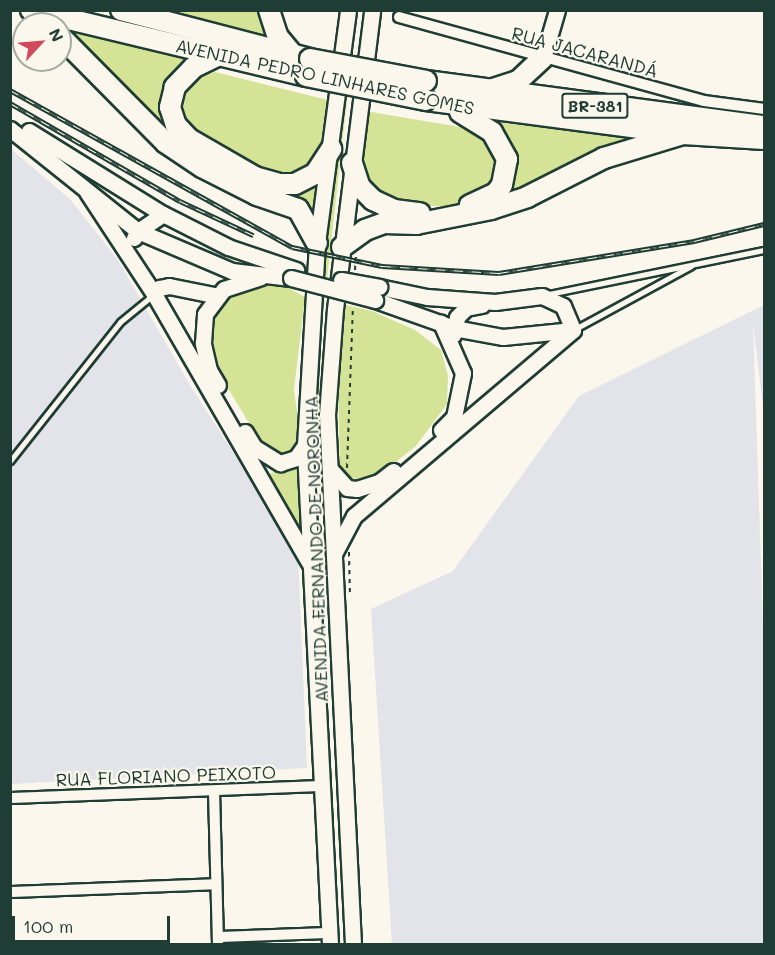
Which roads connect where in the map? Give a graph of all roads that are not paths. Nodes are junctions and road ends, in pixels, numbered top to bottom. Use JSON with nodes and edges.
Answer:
{"nodes":[{"id":1,"x":31,"y":10,"type":"edge"},
{"id":2,"x":121,"y":10,"type":"edge"},
{"id":3,"x":269,"y":10,"type":"edge"},
{"id":4,"x":348,"y":10,"type":"edge"},
{"id":5,"x":372,"y":10,"type":"edge"},
{"id":6,"x":557,"y":10,"type":"edge"},
{"id":7,"x":399,"y":17,"type":"dead end"},
{"id":8,"x":72,"y":48,"type":"edge"},
{"id":9,"x":219,"y":55,"type":"junction"},
{"id":10,"x":533,"y":56,"type":"junction"},
{"id":11,"x":303,"y":63,"type":"junction"},
{"id":12,"x":426,"y":91,"type":"junction"},
{"id":13,"x":481,"y":91,"type":"junction"},
{"id":14,"x":450,"y":106,"type":"junction"},
{"id":15,"x":765,"y":109,"type":"edge"},
{"id":16,"x":10,"y":121,"type":"edge"},
{"id":17,"x":765,"y":126,"type":"edge"},
{"id":18,"x":10,"y":129,"type":"edge"},
{"id":19,"x":683,"y":134,"type":"junction"},
{"id":20,"x":765,"y":140,"type":"edge"},
{"id":21,"x":331,"y":149,"type":"junction"},
{"id":22,"x":352,"y":163,"type":"junction"},
{"id":23,"x":87,"y":192,"type":"junction"},
{"id":24,"x":163,"y":214,"type":"junction"},
{"id":25,"x":138,"y":231,"type":"junction"},
{"id":26,"x":317,"y":243,"type":"junction"},
{"id":27,"x":228,"y":247,"type":"junction"},
{"id":28,"x":342,"y":247,"type":"junction"},
{"id":29,"x":765,"y":250,"type":"edge"},
{"id":30,"x":130,"y":256,"type":"junction"},
{"id":31,"x":698,"y":262,"type":"junction"},
{"id":32,"x":232,"y":271,"type":"junction"},
{"id":33,"x":268,"y":274,"type":"junction"},
{"id":34,"x":294,"y":274,"type":"junction"},
{"id":35,"x":221,"y":293,"type":"junction"},
{"id":36,"x":377,"y":293,"type":"junction"},
{"id":37,"x":154,"y":294,"type":"junction"},
{"id":38,"x":542,"y":296,"type":"junction"},
{"id":39,"x":495,"y":302,"type":"junction"},
{"id":40,"x":448,"y":325,"type":"junction"},
{"id":41,"x":573,"y":330,"type":"junction"},
{"id":42,"x":305,"y":445,"type":"junction"},
{"id":43,"x":10,"y":461,"type":"edge"},
{"id":44,"x":332,"y":470,"type":"junction"},
{"id":45,"x":334,"y":554,"type":"junction"},
{"id":46,"x":312,"y":567,"type":"junction"},
{"id":47,"x":322,"y":786,"type":"junction"},
{"id":48,"x":214,"y":791,"type":"junction"},
{"id":49,"x":10,"y":798,"type":"edge"},
{"id":50,"x":216,"y":884,"type":"junction"},
{"id":51,"x":10,"y":892,"type":"edge"},
{"id":52,"x":330,"y":939,"type":"edge"},
{"id":53,"x":218,"y":941,"type":"edge"},
{"id":54,"x":353,"y":945,"type":"edge"}],
"edges":[{"from":1,"to":9,"type":"highway","name":"AVENIDA PEDRO LINHARES GOMES","number":"BR-381"},
{"from":2,"to":11,"type":"highway","name":"AVENIDA PEDRO LINHARES GOMES","number":"BR-381"},
{"from":3,"to":11,"type":"highway"},
{"from":4,"to":21,"type":"main road","name":"AVENIDA FERNANDO DE NORONHA"},
{"from":5,"to":22,"type":"main road","name":"AVENIDA FERNANDO DE NORONHA"},
{"from":6,"to":10,"type":"main road"},
{"from":7,"to":10,"type":"street","name":"RUA JACARANDÁ"},
{"from":8,"to":26,"type":"highway"},
{"from":9,"to":11,"type":"highway","name":"AVENIDA PEDRO LINHARES GOMES","number":"BR-381"},
{"from":9,"to":21,"type":"highway"},
{"from":10,"to":13,"type":"highway"},
{"from":10,"to":15,"type":"street","name":"RUA JACARANDÁ"},
{"from":11,"to":12,"type":"highway","name":"AVENIDA PEDRO LINHARES GOMES","number":"BR-381","bridge":true},
{"from":12,"to":13,"type":"highway","name":"AVENIDA PEDRO LINHARES GOMES","number":"BR-381"},
{"from":12,"to":14,"type":"highway","name":"AVENIDA PEDRO LINHARES GOMES","number":"BR-381"},
{"from":13,"to":17,"type":"highway","name":"AVENIDA PEDRO LINHARES GOMES","number":"BR-381"},
{"from":14,"to":19,"type":"highway","name":"AVENIDA PEDRO LINHARES GOMES","number":"BR-381"},
{"from":14,"to":22,"type":"highway"},
{"from":16,"to":24,"type":"main road"},
{"from":18,"to":23,"type":"main road"},
{"from":19,"to":20,"type":"highway","name":"AVENIDA PEDRO LINHARES GOMES","number":"BR-381"},
{"from":19,"to":28,"type":"highway"},
{"from":21,"to":26,"type":"main road","name":"AVENIDA FERNANDO DE NORONHA"},
{"from":22,"to":28,"type":"main road","name":"AVENIDA FERNANDO DE NORONHA"},
{"from":23,"to":25,"type":"main road"},
{"from":23,"to":30,"type":"main road"},
{"from":24,"to":25,"type":"main road"},
{"from":24,"to":27,"type":"main road"},
{"from":25,"to":30,"type":"main road"},
{"from":25,"to":32,"type":"main road"},
{"from":26,"to":42,"type":"main road","name":"AVENIDA FERNANDO DE NORONHA"},
{"from":27,"to":32,"type":"main road"},
{"from":27,"to":34,"type":"main road"},
{"from":28,"to":44,"type":"main road","name":"AVENIDA FERNANDO DE NORONHA"},
{"from":29,"to":31,"type":"lane"},
{"from":30,"to":37,"type":"main road"},
{"from":31,"to":38,"type":"lane"},
{"from":31,"to":41,"type":"lane"},
{"from":32,"to":33,"type":"main road"},
{"from":32,"to":35,"type":"main road"},
{"from":33,"to":34,"type":"main road"},
{"from":33,"to":35,"type":"main road"},
{"from":34,"to":36,"type":"main road","bridge":true},
{"from":35,"to":37,"type":"main road"},
{"from":35,"to":42,"type":"main road"},
{"from":36,"to":39,"type":"main road"},
{"from":36,"to":40,"type":"main road"},
{"from":37,"to":43,"type":"lane"},
{"from":37,"to":46,"type":"main road"},
{"from":38,"to":39,"type":"main road"},
{"from":38,"to":41,"type":"main road"},
{"from":39,"to":40,"type":"main road"},
{"from":40,"to":41,"type":"main road"},
{"from":40,"to":44,"type":"main road"},
{"from":41,"to":45,"type":"main road"},
{"from":42,"to":46,"type":"main road","name":"AVENIDA FERNANDO DE NORONHA"},
{"from":44,"to":45,"type":"main road","name":"AVENIDA FERNANDO DE NORONHA"},
{"from":45,"to":54,"type":"main road","name":"AVENIDA FERNANDO DE NORONHA"},
{"from":46,"to":47,"type":"main road","name":"AVENIDA FERNANDO DE NORONHA"},
{"from":47,"to":48,"type":"street","name":"RUA FLORIANO PEIXOTO"},
{"from":47,"to":52,"type":"main road","name":"AVENIDA FERNANDO DE NORONHA"},
{"from":48,"to":49,"type":"street","name":"RUA FLORIANO PEIXOTO"},
{"from":48,"to":50,"type":"street"},
{"from":50,"to":51,"type":"street"},
{"from":50,"to":53,"type":"street"},
{"from":52,"to":53,"type":"street"}]}
